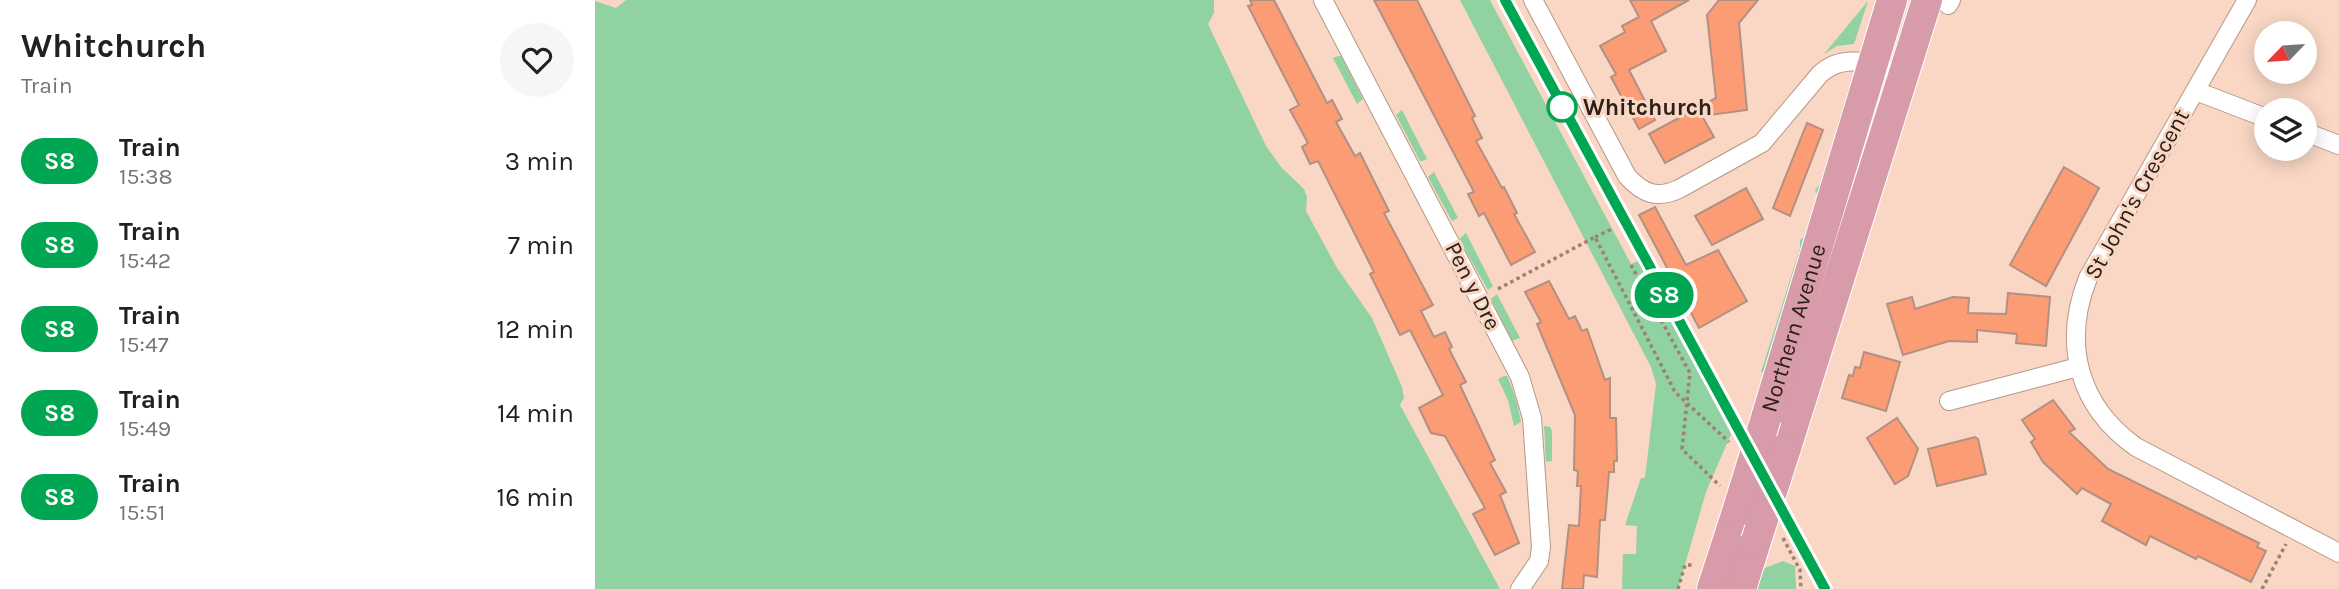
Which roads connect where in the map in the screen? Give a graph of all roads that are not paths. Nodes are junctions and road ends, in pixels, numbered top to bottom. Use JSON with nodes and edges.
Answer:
{"nodes":[{"id":1,"x":1323,"y":0,"type":"edge"},
{"id":2,"x":1533,"y":0,"type":"edge"},
{"id":3,"x":1892,"y":0,"type":"edge"},
{"id":4,"x":2247,"y":0,"type":"edge"},
{"id":5,"x":1942,"y":2,"type":"edge"},
{"id":6,"x":1872,"y":65,"type":"junction"},
{"id":7,"x":1904,"y":75,"type":"junction"},
{"id":8,"x":2196,"y":91,"type":"junction"},
{"id":9,"x":2254,"y":113,"type":"edge"},
{"id":10,"x":2317,"y":137,"type":"edge"},
{"id":11,"x":2339,"y":145,"type":"edge"},
{"id":12,"x":2078,"y":367,"type":"junction"},
{"id":13,"x":1949,"y":401,"type":"dead end"},
{"id":14,"x":2339,"y":553,"type":"edge"},
{"id":15,"x":1706,"y":577,"type":"edge"},
{"id":16,"x":1520,"y":589,"type":"edge"},
{"id":17,"x":1741,"y":589,"type":"edge"}],
"edges":[{"from":1,"to":16,"type":"street","name":"Pen y Dre"},
{"from":2,"to":6,"type":"street"},
{"from":3,"to":6,"type":"highway","name":"Northern Avenue"},
{"from":4,"to":8,"type":"street","name":"St John's Crescent"},
{"from":5,"to":7,"type":"highway","name":"Northern Avenue"},
{"from":6,"to":7,"type":"street"},
{"from":6,"to":15,"type":"highway","name":"Northern Avenue","bridge":true},
{"from":7,"to":17,"type":"highway","name":"Northern Avenue","bridge":true},
{"from":8,"to":9,"type":"street"},
{"from":8,"to":12,"type":"street","name":"St John's Crescent"},
{"from":10,"to":11,"type":"street"},
{"from":12,"to":13,"type":"street"},
{"from":12,"to":14,"type":"street","name":"St John's Crescent"}]}
